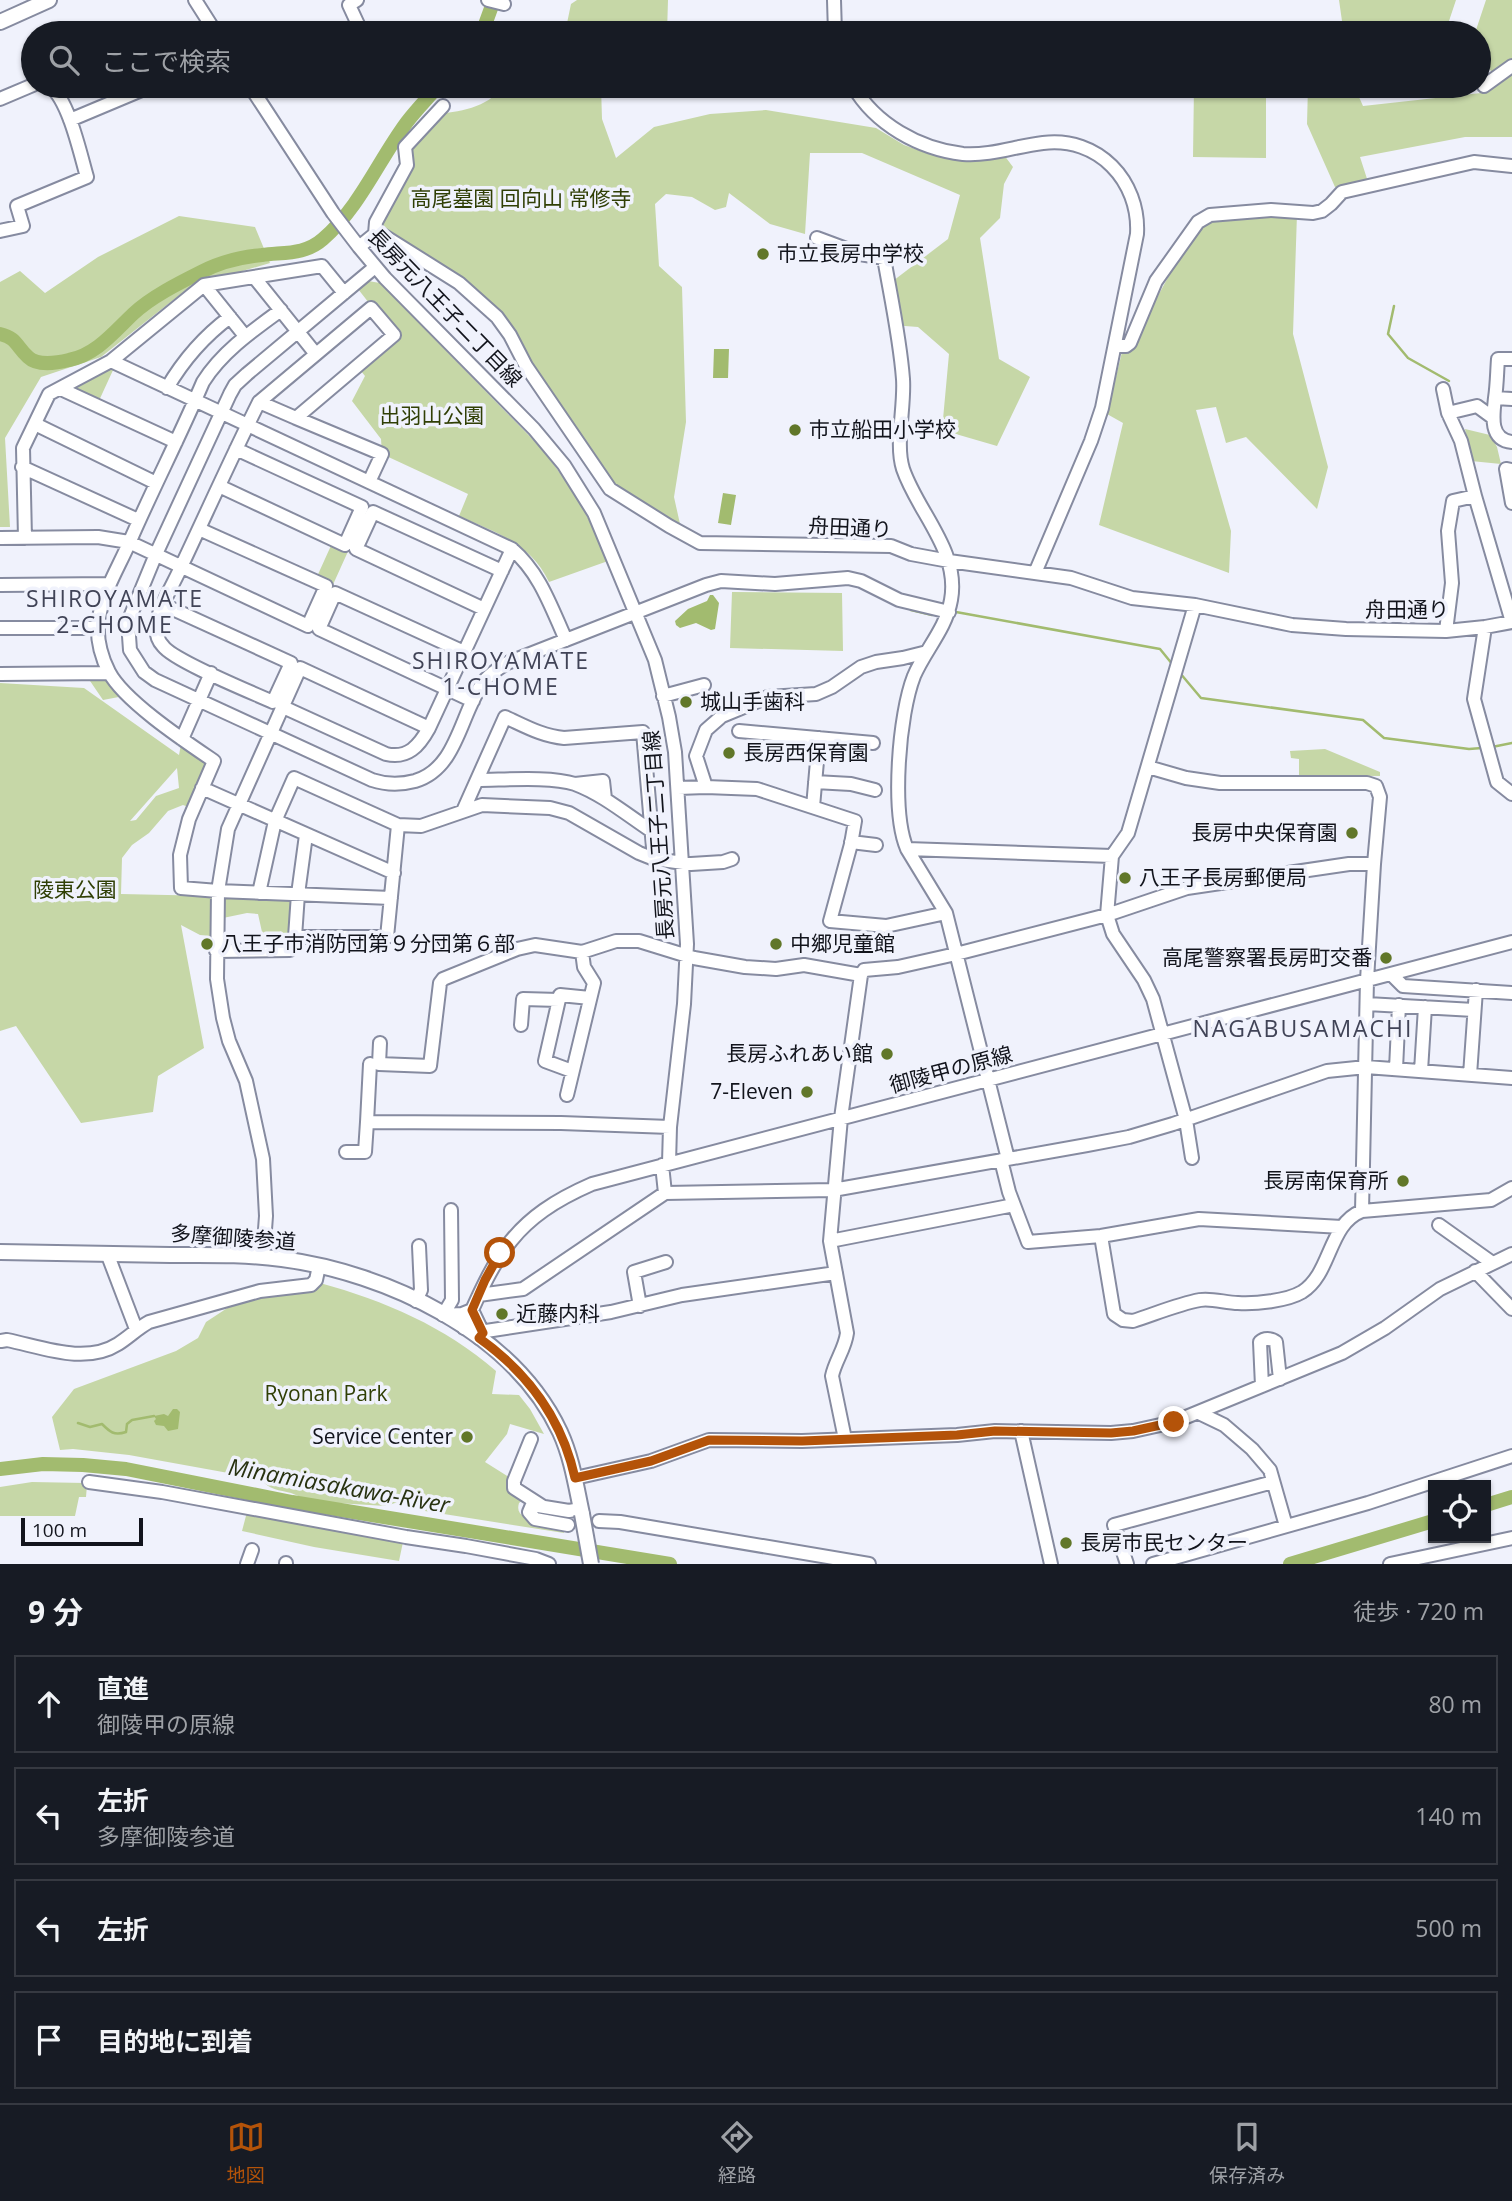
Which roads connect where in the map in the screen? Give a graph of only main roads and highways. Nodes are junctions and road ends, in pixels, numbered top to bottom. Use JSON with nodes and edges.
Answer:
{"nodes":[{"id":1,"x":50,"y":0,"type":"edge"},
{"id":2,"x":0,"y":22,"type":"edge"},
{"id":3,"x":0,"y":1252,"type":"edge"},
{"id":4,"x":592,"y":1564,"type":"edge"}],
"edges":[{"from":1,"to":2,"type":"main road"},
{"from":3,"to":4,"type":"main road","name":"多摩御陵参道","bridge":true}]}
